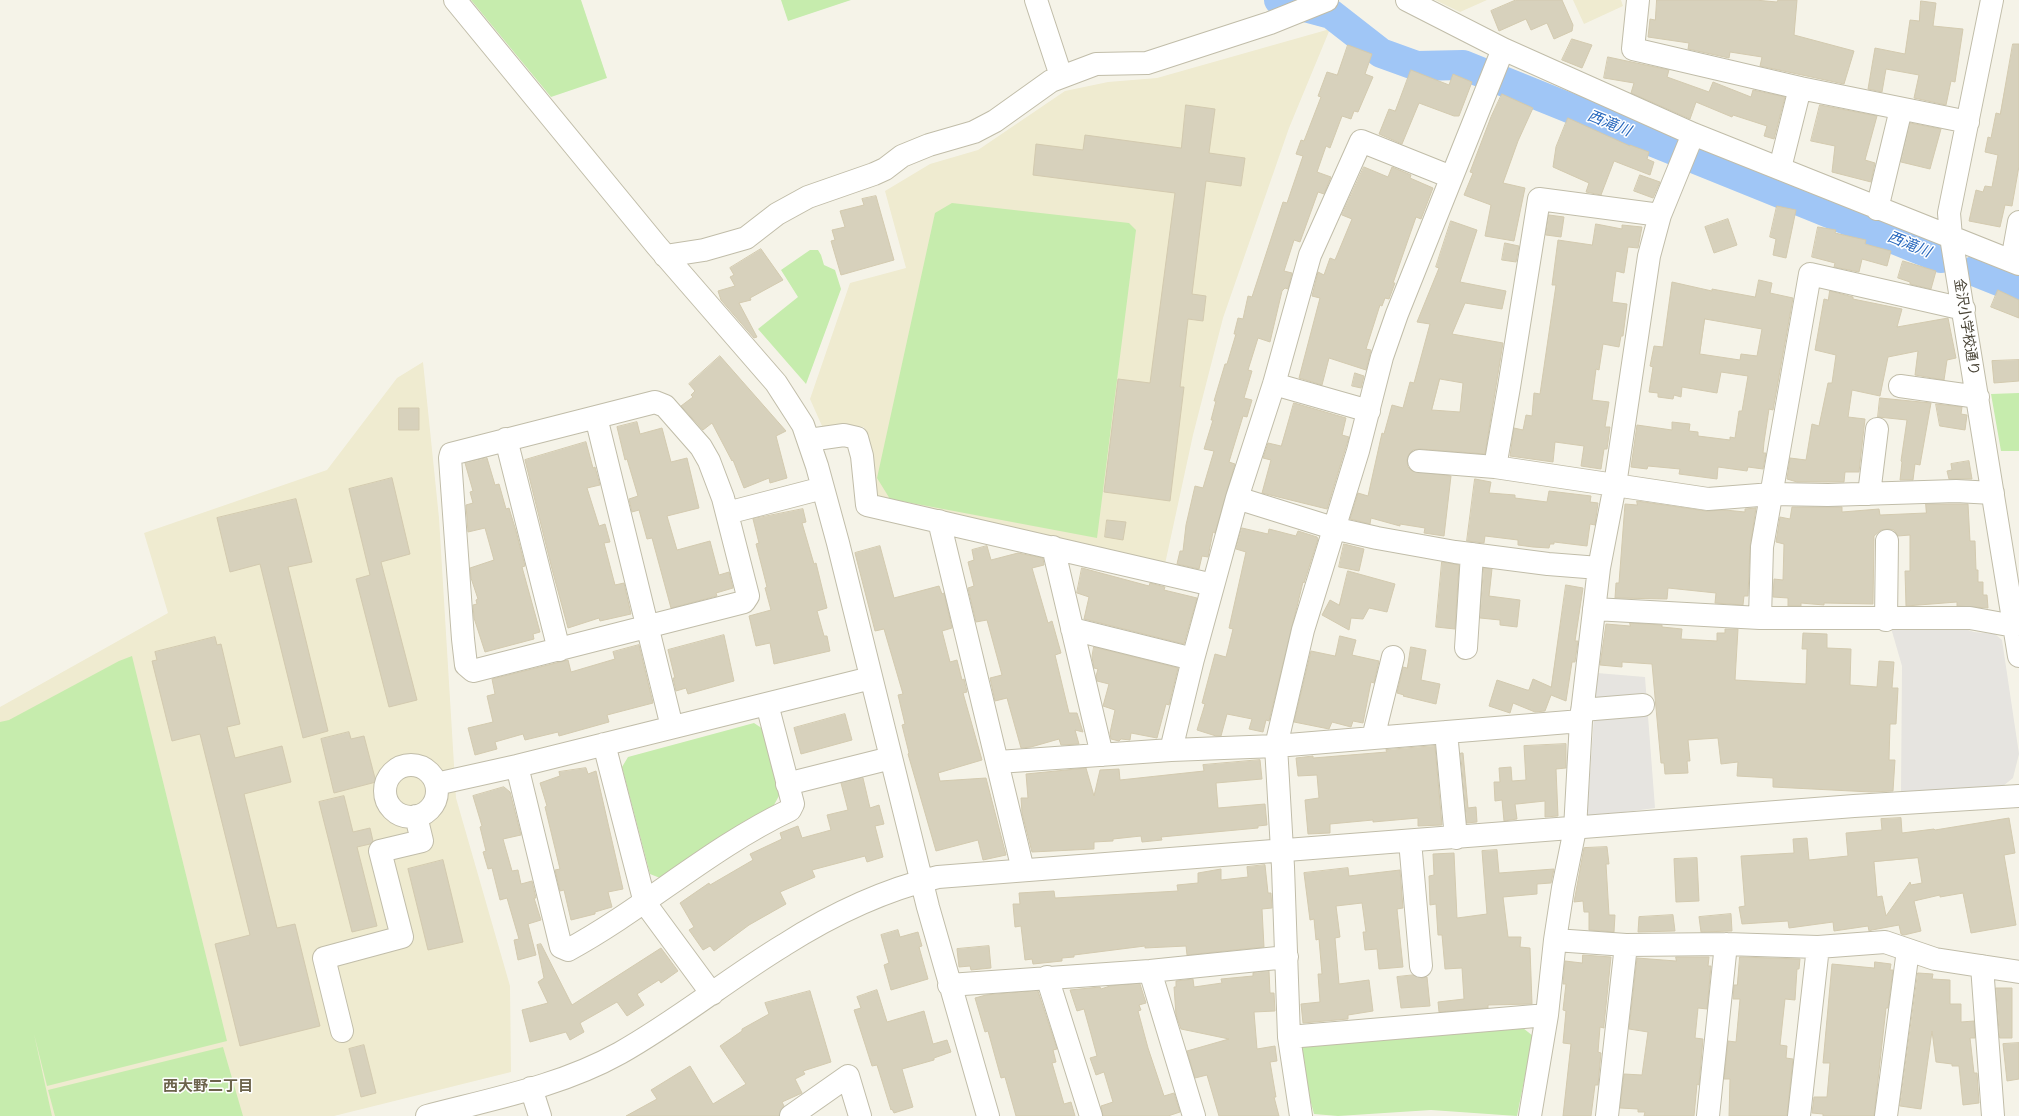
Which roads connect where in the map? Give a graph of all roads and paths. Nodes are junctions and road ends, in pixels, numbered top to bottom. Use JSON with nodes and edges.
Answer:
{"nodes":[{"id":1,"x":455,"y":0,"type":"edge"},
{"id":2,"x":1036,"y":0,"type":"edge"},
{"id":3,"x":1408,"y":0,"type":"edge"},
{"id":4,"x":1638,"y":0,"type":"edge"},
{"id":5,"x":1991,"y":0,"type":"edge"},
{"id":6,"x":1321,"y":2,"type":"edge"},
{"id":7,"x":1503,"y":49,"type":"junction"},
{"id":8,"x":1061,"y":76,"type":"junction"},
{"id":9,"x":1800,"y":88,"type":"junction"},
{"id":10,"x":1901,"y":109,"type":"junction"},
{"id":11,"x":1968,"y":122,"type":"junction"},
{"id":12,"x":1688,"y":146,"type":"junction"},
{"id":13,"x":1780,"y":168,"type":"junction"},
{"id":14,"x":1452,"y":177,"type":"junction"},
{"id":15,"x":1878,"y":209,"type":"junction"},
{"id":16,"x":1660,"y":215,"type":"junction"},
{"id":17,"x":2019,"y":222,"type":"edge"},
{"id":18,"x":1950,"y":236,"type":"junction"},
{"id":19,"x":661,"y":251,"type":"junction"},
{"id":20,"x":2015,"y":263,"type":"edge"},
{"id":21,"x":1964,"y":309,"type":"junction"},
{"id":22,"x":1274,"y":384,"type":"junction"},
{"id":23,"x":1900,"y":386,"type":"dead end"},
{"id":24,"x":1978,"y":398,"type":"junction"},
{"id":25,"x":1369,"y":410,"type":"junction"},
{"id":26,"x":596,"y":417,"type":"junction"},
{"id":27,"x":1877,"y":429,"type":"dead end"},
{"id":28,"x":506,"y":439,"type":"junction"},
{"id":29,"x":809,"y":440,"type":"junction"},
{"id":30,"x":1419,"y":461,"type":"dead end"},
{"id":31,"x":1495,"y":467,"type":"junction"},
{"id":32,"x":1615,"y":485,"type":"junction"},
{"id":33,"x":823,"y":488,"type":"junction"},
{"id":34,"x":1993,"y":493,"type":"junction"},
{"id":35,"x":1772,"y":494,"type":"junction"},
{"id":36,"x":1869,"y":494,"type":"junction"},
{"id":37,"x":1237,"y":498,"type":"junction"},
{"id":38,"x":727,"y":513,"type":"junction"},
{"id":39,"x":939,"y":520,"type":"junction"},
{"id":40,"x":1333,"y":528,"type":"junction"},
{"id":41,"x":1887,"y":541,"type":"dead end"},
{"id":42,"x":1053,"y":547,"type":"junction"},
{"id":43,"x":1472,"y":554,"type":"junction"},
{"id":44,"x":1599,"y":568,"type":"junction"},
{"id":45,"x":1213,"y":585,"type":"junction"},
{"id":46,"x":1594,"y":609,"type":"junction"},
{"id":47,"x":1760,"y":618,"type":"junction"},
{"id":48,"x":1886,"y":620,"type":"junction"},
{"id":49,"x":2014,"y":626,"type":"junction"},
{"id":50,"x":648,"y":628,"type":"junction"},
{"id":51,"x":1072,"y":629,"type":"junction"},
{"id":52,"x":1466,"y":648,"type":"dead end"},
{"id":53,"x":559,"y":650,"type":"junction"},
{"id":54,"x":2019,"y":656,"type":"edge"},
{"id":55,"x":1393,"y":657,"type":"dead end"},
{"id":56,"x":1193,"y":659,"type":"junction"},
{"id":57,"x":871,"y":678,"type":"junction"},
{"id":58,"x":767,"y":704,"type":"junction"},
{"id":59,"x":1643,"y":705,"type":"dead end"},
{"id":60,"x":1582,"y":716,"type":"junction"},
{"id":61,"x":672,"y":727,"type":"junction"},
{"id":62,"x":1446,"y":732,"type":"junction"},
{"id":63,"x":1373,"y":738,"type":"junction"},
{"id":64,"x":604,"y":744,"type":"junction"},
{"id":65,"x":1276,"y":746,"type":"junction"},
{"id":66,"x":1171,"y":750,"type":"junction"},
{"id":67,"x":1102,"y":756,"type":"junction"},
{"id":68,"x":891,"y":758,"type":"junction"},
{"id":69,"x":998,"y":762,"type":"junction"},
{"id":70,"x":517,"y":766,"type":"junction"},
{"id":71,"x":446,"y":782,"type":"junction"},
{"id":72,"x":788,"y":784,"type":"junction"},
{"id":73,"x":2019,"y":796,"type":"edge"},
{"id":74,"x":416,"y":816,"type":"junction"},
{"id":75,"x":1575,"y":829,"type":"junction"},
{"id":76,"x":1456,"y":838,"type":"junction"},
{"id":77,"x":1410,"y":841,"type":"junction"},
{"id":78,"x":1282,"y":851,"type":"junction"},
{"id":79,"x":1023,"y":870,"type":"junction"},
{"id":80,"x":921,"y":881,"type":"junction"},
{"id":81,"x":645,"y":903,"type":"junction"},
{"id":82,"x":1555,"y":940,"type":"junction"},
{"id":83,"x":1726,"y":944,"type":"junction"},
{"id":84,"x":1626,"y":945,"type":"junction"},
{"id":85,"x":1818,"y":947,"type":"junction"},
{"id":86,"x":1908,"y":950,"type":"junction"},
{"id":87,"x":1286,"y":957,"type":"junction"},
{"id":88,"x":1421,"y":966,"type":"dead end"},
{"id":89,"x":1982,"y":966,"type":"junction"},
{"id":90,"x":1150,"y":971,"type":"junction"},
{"id":91,"x":2019,"y":972,"type":"edge"},
{"id":92,"x":1047,"y":977,"type":"junction"},
{"id":93,"x":949,"y":985,"type":"junction"},
{"id":94,"x":712,"y":994,"type":"junction"},
{"id":95,"x":1547,"y":1016,"type":"junction"},
{"id":96,"x":342,"y":1031,"type":"dead end"},
{"id":97,"x":1289,"y":1037,"type":"junction"},
{"id":98,"x":531,"y":1088,"type":"junction"},
{"id":99,"x":427,"y":1116,"type":"edge"},
{"id":100,"x":540,"y":1116,"type":"edge"},
{"id":101,"x":791,"y":1116,"type":"edge"},
{"id":102,"x":860,"y":1116,"type":"edge"},
{"id":103,"x":988,"y":1116,"type":"edge"},
{"id":104,"x":1091,"y":1116,"type":"edge"},
{"id":105,"x":1194,"y":1116,"type":"edge"},
{"id":106,"x":1301,"y":1116,"type":"edge"},
{"id":107,"x":1530,"y":1116,"type":"edge"},
{"id":108,"x":1607,"y":1116,"type":"edge"},
{"id":109,"x":1708,"y":1116,"type":"edge"},
{"id":110,"x":1799,"y":1116,"type":"edge"},
{"id":111,"x":1886,"y":1116,"type":"edge"},
{"id":112,"x":1992,"y":1116,"type":"edge"}],
"edges":[{"from":1,"to":19,"type":"street"},
{"from":2,"to":8,"type":"street"},
{"from":3,"to":7,"type":"street"},
{"from":4,"to":9,"type":"street"},
{"from":5,"to":11,"type":"street","name":"金沢小学校通り"},
{"from":6,"to":8,"type":"street"},
{"from":7,"to":12,"type":"street"},
{"from":7,"to":14,"type":"street"},
{"from":8,"to":19,"type":"street"},
{"from":9,"to":10,"type":"street"},
{"from":9,"to":13,"type":"street"},
{"from":10,"to":11,"type":"street"},
{"from":10,"to":15,"type":"street"},
{"from":11,"to":18,"type":"street","name":"金沢小学校通り"},
{"from":12,"to":13,"type":"street"},
{"from":12,"to":16,"type":"street"},
{"from":13,"to":15,"type":"street"},
{"from":14,"to":22,"type":"street"},
{"from":14,"to":25,"type":"street"},
{"from":15,"to":18,"type":"street"},
{"from":16,"to":31,"type":"street"},
{"from":16,"to":32,"type":"street"},
{"from":17,"to":20,"type":"street"},
{"from":18,"to":20,"type":"street"},
{"from":18,"to":21,"type":"street","name":"金沢小学校通り"},
{"from":19,"to":29,"type":"street"},
{"from":21,"to":24,"type":"street","name":"金沢小学校通り"},
{"from":21,"to":35,"type":"street"},
{"from":22,"to":25,"type":"street"},
{"from":22,"to":37,"type":"street"},
{"from":23,"to":24,"type":"street"},
{"from":24,"to":34,"type":"street","name":"金沢小学校通り"},
{"from":25,"to":40,"type":"street"},
{"from":26,"to":28,"type":"street"},
{"from":26,"to":38,"type":"street"},
{"from":26,"to":50,"type":"street"},
{"from":27,"to":36,"type":"street"},
{"from":28,"to":53,"type":"street"},
{"from":28,"to":53,"type":"street"},
{"from":29,"to":33,"type":"street"},
{"from":29,"to":39,"type":"street"},
{"from":30,"to":31,"type":"street"},
{"from":31,"to":32,"type":"street"},
{"from":32,"to":35,"type":"street"},
{"from":32,"to":44,"type":"street"},
{"from":33,"to":38,"type":"street"},
{"from":33,"to":57,"type":"street"},
{"from":34,"to":36,"type":"street"},
{"from":34,"to":49,"type":"street","name":"金沢小学校通り"},
{"from":35,"to":36,"type":"street"},
{"from":35,"to":47,"type":"street"},
{"from":37,"to":40,"type":"street"},
{"from":37,"to":45,"type":"street"},
{"from":38,"to":50,"type":"street"},
{"from":39,"to":42,"type":"street"},
{"from":39,"to":69,"type":"street"},
{"from":40,"to":43,"type":"street"},
{"from":40,"to":65,"type":"street"},
{"from":41,"to":48,"type":"street"},
{"from":42,"to":45,"type":"street"},
{"from":42,"to":51,"type":"street"},
{"from":43,"to":44,"type":"street"},
{"from":43,"to":52,"type":"street"},
{"from":44,"to":46,"type":"street"},
{"from":45,"to":56,"type":"street"},
{"from":46,"to":47,"type":"street"},
{"from":46,"to":60,"type":"street"},
{"from":47,"to":48,"type":"street"},
{"from":48,"to":49,"type":"street"},
{"from":49,"to":54,"type":"street","name":"金沢小学校通り"},
{"from":50,"to":53,"type":"street"},
{"from":50,"to":61,"type":"street"},
{"from":51,"to":56,"type":"street"},
{"from":51,"to":67,"type":"street"},
{"from":55,"to":63,"type":"street"},
{"from":56,"to":66,"type":"street"},
{"from":57,"to":58,"type":"street"},
{"from":57,"to":68,"type":"street"},
{"from":58,"to":61,"type":"street"},
{"from":58,"to":72,"type":"street"},
{"from":59,"to":60,"type":"street"},
{"from":60,"to":62,"type":"street"},
{"from":60,"to":75,"type":"street"},
{"from":61,"to":64,"type":"street"},
{"from":62,"to":63,"type":"street"},
{"from":62,"to":76,"type":"street"},
{"from":63,"to":65,"type":"street"},
{"from":64,"to":70,"type":"street"},
{"from":64,"to":81,"type":"street"},
{"from":65,"to":66,"type":"street"},
{"from":65,"to":78,"type":"street"},
{"from":66,"to":67,"type":"street"},
{"from":67,"to":69,"type":"street"},
{"from":68,"to":72,"type":"street"},
{"from":68,"to":80,"type":"street"},
{"from":69,"to":79,"type":"street"},
{"from":70,"to":71,"type":"street"},
{"from":70,"to":81,"type":"street"},
{"from":71,"to":74,"type":"street"},
{"from":71,"to":74,"type":"street"},
{"from":72,"to":81,"type":"street"},
{"from":73,"to":75,"type":"street"},
{"from":74,"to":96,"type":"street"},
{"from":75,"to":76,"type":"street"},
{"from":75,"to":82,"type":"street"},
{"from":76,"to":77,"type":"street"},
{"from":77,"to":78,"type":"street"},
{"from":77,"to":88,"type":"street"},
{"from":78,"to":79,"type":"street"},
{"from":78,"to":87,"type":"street"},
{"from":79,"to":80,"type":"street"},
{"from":80,"to":93,"type":"street"},
{"from":80,"to":94,"type":"street"},
{"from":81,"to":94,"type":"street"},
{"from":82,"to":84,"type":"street"},
{"from":82,"to":95,"type":"street"},
{"from":83,"to":84,"type":"street"},
{"from":83,"to":85,"type":"street"},
{"from":83,"to":109,"type":"street"},
{"from":84,"to":108,"type":"street"},
{"from":85,"to":86,"type":"street"},
{"from":85,"to":110,"type":"street"},
{"from":86,"to":89,"type":"street"},
{"from":86,"to":111,"type":"street"},
{"from":87,"to":90,"type":"street"},
{"from":87,"to":97,"type":"street"},
{"from":89,"to":91,"type":"street"},
{"from":89,"to":112,"type":"street"},
{"from":90,"to":92,"type":"street"},
{"from":90,"to":105,"type":"street"},
{"from":92,"to":93,"type":"street"},
{"from":92,"to":104,"type":"street"},
{"from":93,"to":103,"type":"street"},
{"from":94,"to":98,"type":"street"},
{"from":95,"to":97,"type":"street"},
{"from":95,"to":107,"type":"street"},
{"from":97,"to":106,"type":"street"},
{"from":98,"to":99,"type":"street"},
{"from":98,"to":100,"type":"street"},
{"from":101,"to":102,"type":"street"}]}
